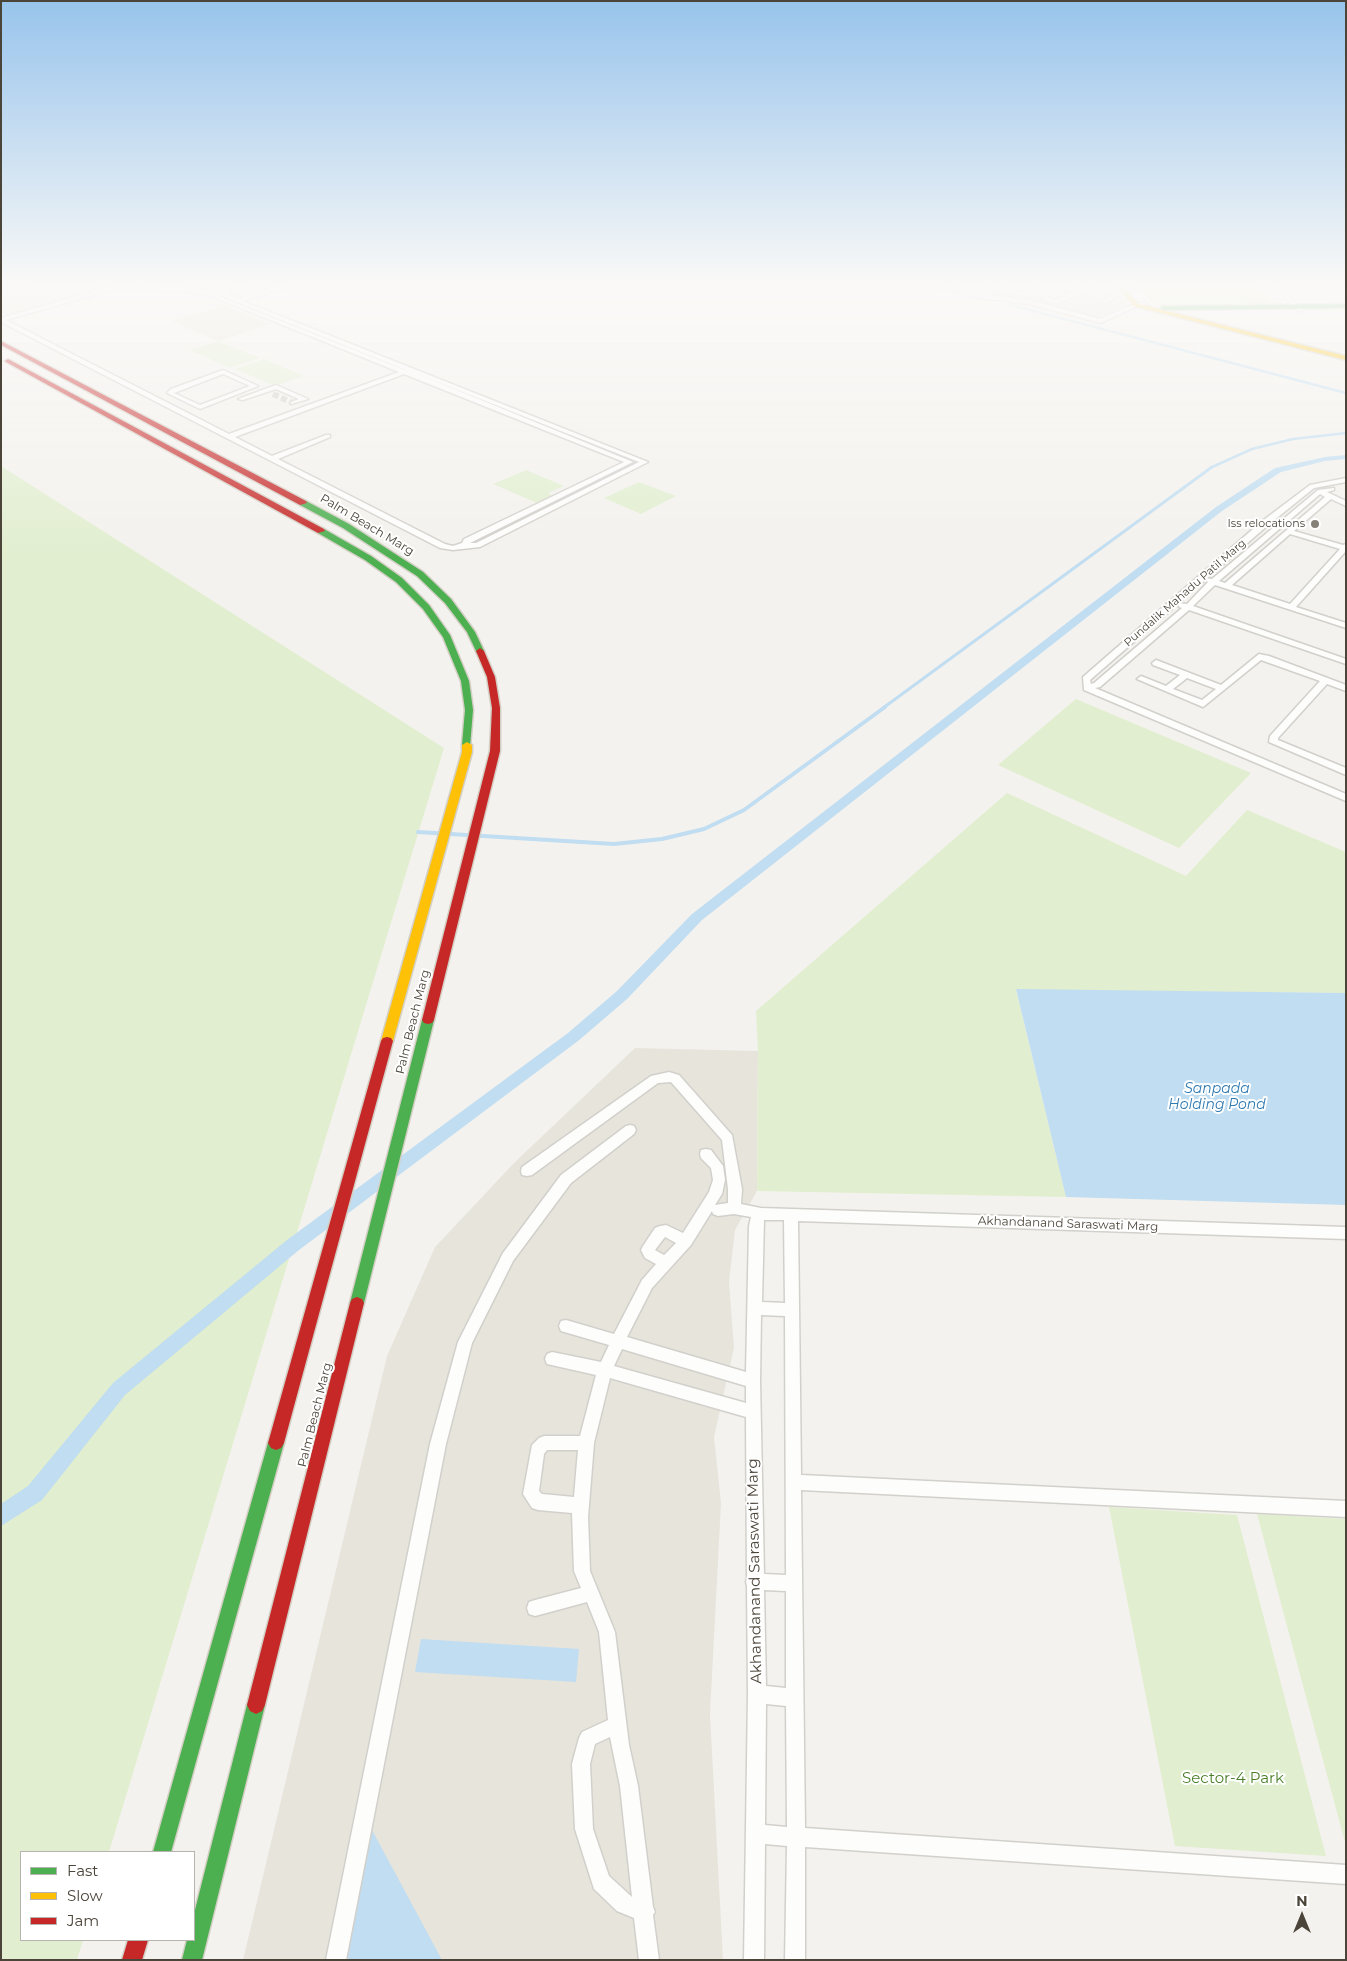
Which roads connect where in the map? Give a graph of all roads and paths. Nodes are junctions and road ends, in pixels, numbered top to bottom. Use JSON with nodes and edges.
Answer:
{"nodes":[{"id":1,"x":35,"y":376,"type":"edge"},
{"id":2,"x":62,"y":376,"type":"edge"},
{"id":3,"x":108,"y":376,"type":"edge"},
{"id":4,"x":213,"y":376,"type":"edge"},
{"id":5,"x":231,"y":376,"type":"edge"},
{"id":6,"x":395,"y":376,"type":"edge"},
{"id":7,"x":418,"y":376,"type":"edge"},
{"id":8,"x":419,"y":376,"type":"edge"},
{"id":9,"x":264,"y":391,"type":"junction"},
{"id":10,"x":272,"y":394,"type":"tunnel mouth"},
{"id":11,"x":176,"y":396,"type":"junction"},
{"id":12,"x":159,"y":402,"type":"junction"},
{"id":13,"x":305,"y":408,"type":"junction"},
{"id":14,"x":190,"y":418,"type":"junction"},
{"id":15,"x":328,"y":436,"type":"dead end"},
{"id":16,"x":228,"y":437,"type":"junction"},
{"id":17,"x":271,"y":459,"type":"junction"},
{"id":18,"x":630,"y":462,"type":"junction"},
{"id":19,"x":645,"y":462,"type":"junction"},
{"id":20,"x":1346,"y":480,"type":"edge"},
{"id":21,"x":1312,"y":486,"type":"junction"},
{"id":22,"x":1346,"y":486,"type":"edge"},
{"id":23,"x":1320,"y":491,"type":"junction"},
{"id":24,"x":1329,"y":497,"type":"junction"},
{"id":25,"x":1346,"y":504,"type":"edge"},
{"id":26,"x":1290,"y":532,"type":"junction"},
{"id":27,"x":465,"y":546,"type":"junction"},
{"id":28,"x":1345,"y":547,"type":"edge"},
{"id":29,"x":1202,"y":578,"type":"junction"},
{"id":30,"x":1214,"y":582,"type":"junction"},
{"id":31,"x":1226,"y":586,"type":"junction"},
{"id":32,"x":1173,"y":602,"type":"junction"},
{"id":33,"x":1188,"y":607,"type":"junction"},
{"id":34,"x":1291,"y":608,"type":"junction"},
{"id":35,"x":1346,"y":626,"type":"edge"},
{"id":36,"x":1346,"y":662,"type":"edge"},
{"id":37,"x":1156,"y":663,"type":"dead end"},
{"id":38,"x":1186,"y":674,"type":"junction"},
{"id":39,"x":1141,"y":679,"type":"dead end"},
{"id":40,"x":1325,"y":681,"type":"junction"},
{"id":41,"x":1087,"y":688,"type":"junction"},
{"id":42,"x":1222,"y":688,"type":"junction"},
{"id":43,"x":1346,"y":688,"type":"edge"},
{"id":44,"x":1167,"y":690,"type":"junction"},
{"id":45,"x":1346,"y":772,"type":"edge"},
{"id":46,"x":1346,"y":798,"type":"edge"},
{"id":47,"x":630,"y":1130,"type":"dead end"},
{"id":48,"x":706,"y":1154,"type":"dead end"},
{"id":49,"x":527,"y":1170,"type":"dead end"},
{"id":50,"x":734,"y":1208,"type":"junction"},
{"id":51,"x":718,"y":1210,"type":"dead end"},
{"id":52,"x":761,"y":1214,"type":"junction"},
{"id":53,"x":791,"y":1216,"type":"junction"},
{"id":54,"x":1346,"y":1233,"type":"edge"},
{"id":55,"x":686,"y":1241,"type":"junction"},
{"id":56,"x":666,"y":1263,"type":"junction"},
{"id":57,"x":755,"y":1308,"type":"junction"},
{"id":58,"x":791,"y":1310,"type":"junction"},
{"id":59,"x":566,"y":1326,"type":"dead end"},
{"id":60,"x":618,"y":1341,"type":"junction"},
{"id":61,"x":552,"y":1359,"type":"dead end"},
{"id":62,"x":605,"y":1370,"type":"junction"},
{"id":63,"x":753,"y":1381,"type":"junction"},
{"id":64,"x":753,"y":1412,"type":"junction"},
{"id":65,"x":586,"y":1443,"type":"junction"},
{"id":66,"x":793,"y":1482,"type":"junction"},
{"id":67,"x":581,"y":1506,"type":"junction"},
{"id":68,"x":1346,"y":1509,"type":"edge"},
{"id":69,"x":754,"y":1582,"type":"junction"},
{"id":70,"x":794,"y":1583,"type":"junction"},
{"id":71,"x":591,"y":1593,"type":"junction"},
{"id":72,"x":535,"y":1608,"type":"dead end"},
{"id":73,"x":757,"y":1694,"type":"junction"},
{"id":74,"x":794,"y":1698,"type":"junction"},
{"id":75,"x":618,"y":1725,"type":"junction"},
{"id":76,"x":755,"y":1834,"type":"junction"},
{"id":77,"x":796,"y":1837,"type":"junction"},
{"id":78,"x":162,"y":1851,"type":"edge"},
{"id":79,"x":1346,"y":1875,"type":"edge"},
{"id":80,"x":645,"y":1912,"type":"junction"},
{"id":81,"x":138,"y":1941,"type":"edge"},
{"id":82,"x":132,"y":1960,"type":"edge"},
{"id":83,"x":192,"y":1960,"type":"edge"},
{"id":84,"x":336,"y":1960,"type":"edge"},
{"id":85,"x":649,"y":1960,"type":"edge"},
{"id":86,"x":754,"y":1960,"type":"edge"},
{"id":87,"x":794,"y":1960,"type":"edge"}],
"edges":[{"from":1,"to":78,"type":"main road","name":"Palm Beach Marg"},
{"from":2,"to":83,"type":"main road","name":"Palm Beach Marg"},
{"from":3,"to":12,"type":"street"},
{"from":4,"to":11,"type":"street"},
{"from":5,"to":11,"type":"street"},
{"from":6,"to":13,"type":"street"},
{"from":7,"to":18,"type":"street"},
{"from":8,"to":19,"type":"street"},
{"from":9,"to":10,"type":"street"},
{"from":9,"to":13,"type":"street"},
{"from":9,"to":14,"type":"street"},
{"from":11,"to":12,"type":"street"},
{"from":12,"to":14,"type":"street"},
{"from":13,"to":16,"type":"street"},
{"from":14,"to":16,"type":"street"},
{"from":15,"to":17,"type":"street"},
{"from":16,"to":17,"type":"street"},
{"from":17,"to":27,"type":"street"},
{"from":18,"to":19,"type":"street"},
{"from":18,"to":27,"type":"street"},
{"from":19,"to":27,"type":"street"},
{"from":20,"to":21,"type":"street","name":"Pundalik Mahadu Patil Marg"},
{"from":21,"to":23,"type":"street"},
{"from":21,"to":29,"type":"street","name":"Pundalik Mahadu Patil Marg"},
{"from":22,"to":23,"type":"street","name":"Pundalik Mahadu Patil Marg"},
{"from":23,"to":24,"type":"street"},
{"from":23,"to":30,"type":"street","name":"Pundalik Mahadu Patil Marg"},
{"from":24,"to":25,"type":"street"},
{"from":24,"to":26,"type":"street"},
{"from":26,"to":28,"type":"street"},
{"from":26,"to":31,"type":"street"},
{"from":28,"to":34,"type":"street"},
{"from":29,"to":30,"type":"street"},
{"from":29,"to":32,"type":"street","name":"Pundalik Mahadu Patil Marg"},
{"from":30,"to":31,"type":"street"},
{"from":30,"to":33,"type":"street","name":"Pundalik Mahadu Patil Marg"},
{"from":31,"to":34,"type":"street"},
{"from":32,"to":33,"type":"street"},
{"from":32,"to":41,"type":"street","name":"Pundalik Mahadu Patil Marg"},
{"from":33,"to":36,"type":"street"},
{"from":33,"to":41,"type":"street","name":"Pundalik Mahadu Patil Marg"},
{"from":34,"to":35,"type":"street"},
{"from":37,"to":38,"type":"street"},
{"from":38,"to":42,"type":"street"},
{"from":38,"to":44,"type":"street"},
{"from":39,"to":44,"type":"street"},
{"from":40,"to":42,"type":"street"},
{"from":40,"to":43,"type":"street"},
{"from":40,"to":45,"type":"street"},
{"from":41,"to":46,"type":"street"},
{"from":42,"to":44,"type":"street"},
{"from":47,"to":84,"type":"street"},
{"from":48,"to":55,"type":"street"},
{"from":49,"to":50,"type":"street"},
{"from":50,"to":51,"type":"street"},
{"from":50,"to":52,"type":"street"},
{"from":52,"to":53,"type":"street","name":"Akhandanand Saraswati Marg"},
{"from":52,"to":57,"type":"street","name":"Akhandanand Saraswati Marg"},
{"from":53,"to":54,"type":"street","name":"Akhandanand Saraswati Marg"},
{"from":53,"to":58,"type":"street"},
{"from":55,"to":56,"type":"street"},
{"from":55,"to":56,"type":"street"},
{"from":56,"to":60,"type":"street"},
{"from":57,"to":58,"type":"street"},
{"from":57,"to":63,"type":"street","name":"Akhandanand Saraswati Marg"},
{"from":58,"to":66,"type":"street"},
{"from":59,"to":60,"type":"street"},
{"from":60,"to":62,"type":"street"},
{"from":60,"to":63,"type":"street"},
{"from":61,"to":62,"type":"street"},
{"from":62,"to":64,"type":"street"},
{"from":62,"to":65,"type":"street"},
{"from":63,"to":64,"type":"street","name":"Akhandanand Saraswati Marg"},
{"from":64,"to":69,"type":"street","name":"Akhandanand Saraswati Marg"},
{"from":65,"to":67,"type":"street"},
{"from":65,"to":67,"type":"street"},
{"from":66,"to":68,"type":"street"},
{"from":66,"to":70,"type":"street"},
{"from":67,"to":71,"type":"street"},
{"from":69,"to":70,"type":"street"},
{"from":69,"to":73,"type":"street","name":"Akhandanand Saraswati Marg"},
{"from":70,"to":74,"type":"street"},
{"from":71,"to":72,"type":"street"},
{"from":71,"to":75,"type":"street"},
{"from":73,"to":74,"type":"street"},
{"from":73,"to":76,"type":"street","name":"Akhandanand Saraswati Marg"},
{"from":74,"to":77,"type":"street"},
{"from":75,"to":80,"type":"street"},
{"from":75,"to":80,"type":"street"},
{"from":76,"to":77,"type":"street"},
{"from":76,"to":86,"type":"street","name":"Akhandanand Saraswati Marg"},
{"from":77,"to":79,"type":"street"},
{"from":77,"to":87,"type":"street"},
{"from":80,"to":85,"type":"street"},
{"from":81,"to":82,"type":"main road"}]}
